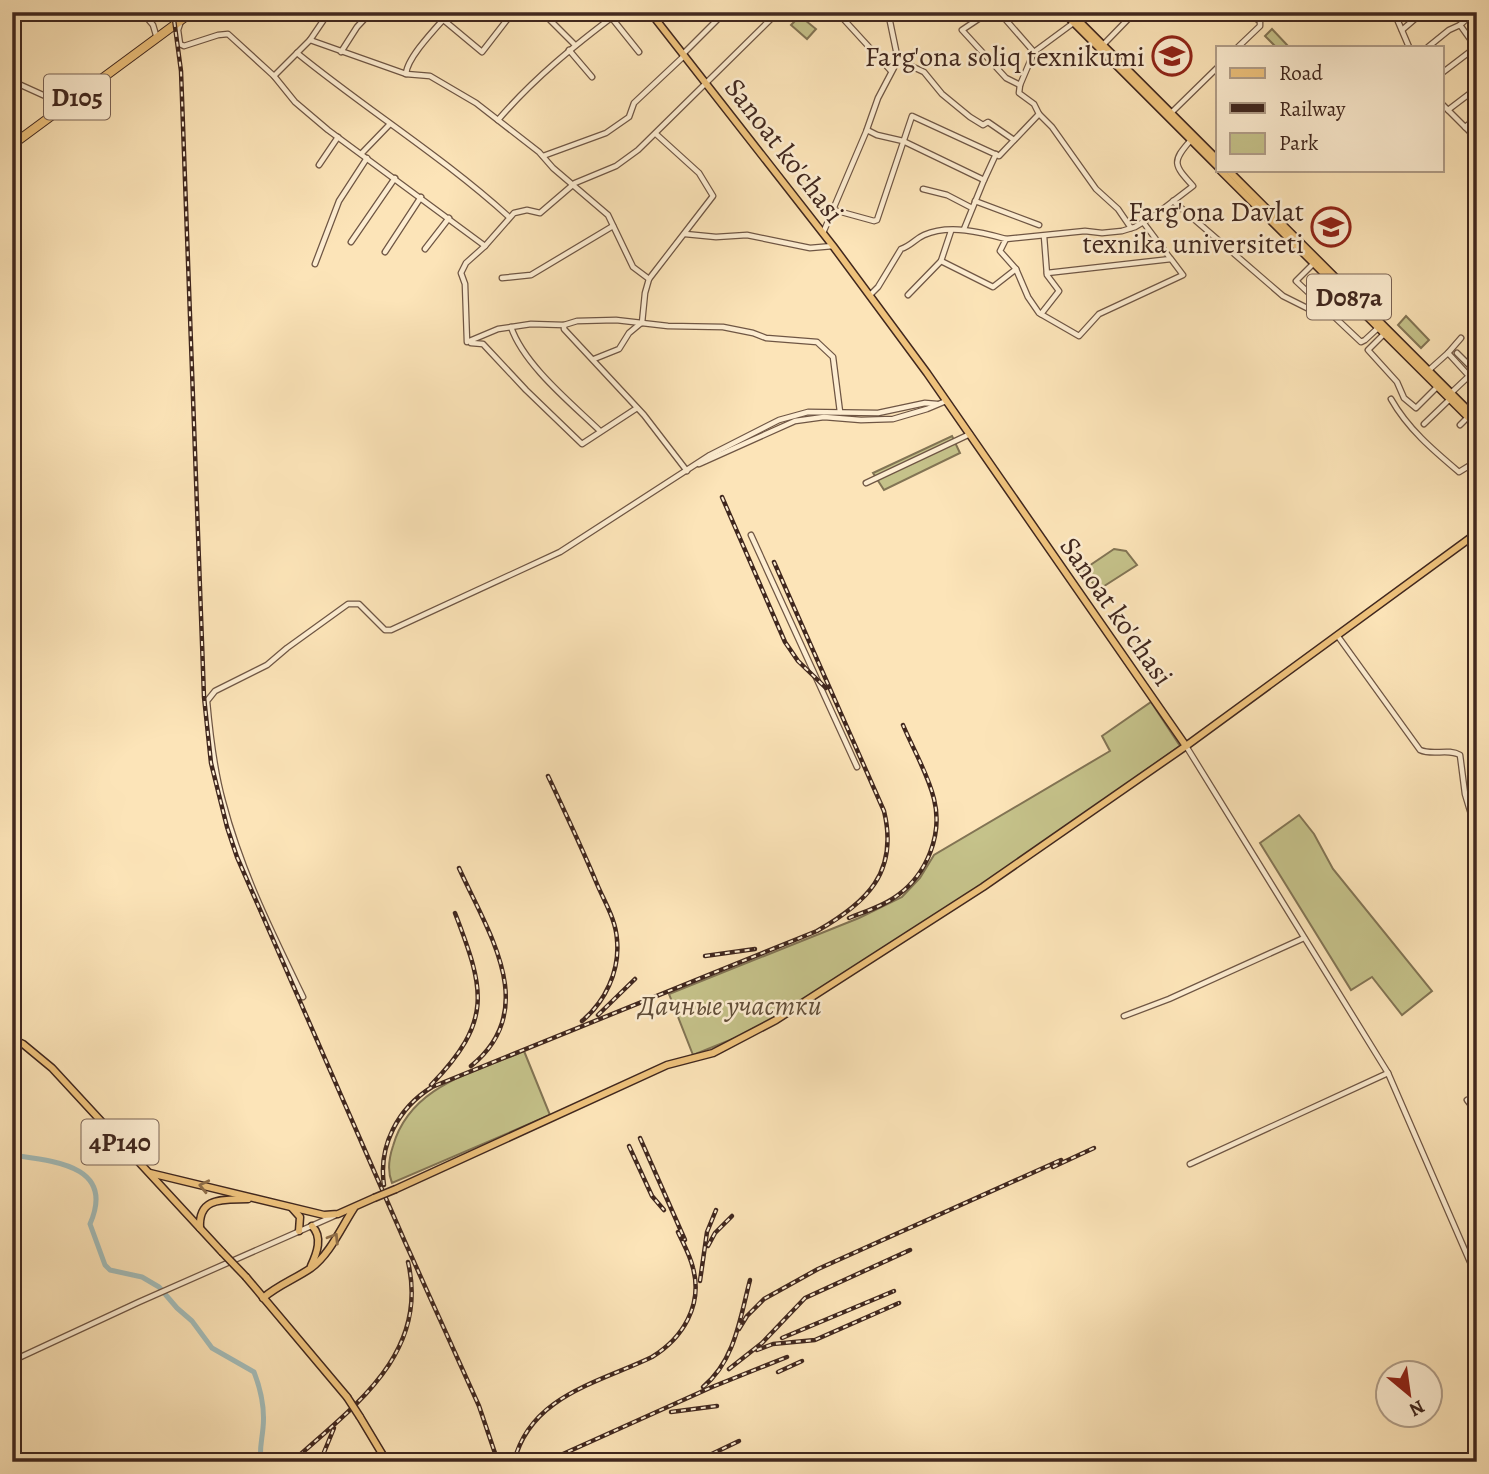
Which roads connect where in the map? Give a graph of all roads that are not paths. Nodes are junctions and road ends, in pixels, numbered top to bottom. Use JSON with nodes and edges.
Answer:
{"nodes":[{"id":1,"x":142,"y":12,"type":"edge"},
{"id":2,"x":186,"y":12,"type":"edge"},
{"id":3,"x":192,"y":12,"type":"edge"},
{"id":4,"x":329,"y":12,"type":"edge"},
{"id":5,"x":371,"y":12,"type":"edge"},
{"id":6,"x":433,"y":12,"type":"edge"},
{"id":7,"x":450,"y":12,"type":"edge"},
{"id":8,"x":513,"y":12,"type":"edge"},
{"id":9,"x":542,"y":12,"type":"edge"},
{"id":10,"x":607,"y":12,"type":"edge"},
{"id":11,"x":620,"y":12,"type":"edge"},
{"id":12,"x":650,"y":12,"type":"edge"},
{"id":13,"x":725,"y":12,"type":"edge"},
{"id":14,"x":778,"y":12,"type":"edge"},
{"id":15,"x":837,"y":12,"type":"edge"},
{"id":16,"x":888,"y":12,"type":"edge"},
{"id":17,"x":989,"y":12,"type":"edge"},
{"id":18,"x":999,"y":12,"type":"edge"},
{"id":19,"x":1063,"y":12,"type":"edge"},
{"id":20,"x":1070,"y":12,"type":"edge"},
{"id":21,"x":1135,"y":12,"type":"edge"},
{"id":22,"x":1244,"y":12,"type":"edge"},
{"id":23,"x":1394,"y":12,"type":"edge"},
{"id":24,"x":1423,"y":12,"type":"edge"},
{"id":25,"x":1472,"y":14,"type":"edge"},
{"id":26,"x":612,"y":18,"type":"junction"},
{"id":27,"x":444,"y":20,"type":"junction"},
{"id":28,"x":1477,"y":20,"type":"edge"},
{"id":29,"x":180,"y":22,"type":"junction"},
{"id":30,"x":1076,"y":22,"type":"junction"},
{"id":31,"x":1460,"y":25,"type":"junction"},
{"id":32,"x":1402,"y":30,"type":"junction"},
{"id":33,"x":156,"y":35,"type":"junction"},
{"id":34,"x":310,"y":40,"type":"junction"},
{"id":35,"x":575,"y":45,"type":"junction"},
{"id":36,"x":1103,"y":45,"type":"junction"},
{"id":37,"x":1239,"y":46,"type":"edge"},
{"id":38,"x":1409,"y":46,"type":"edge"},
{"id":39,"x":1429,"y":46,"type":"edge"},
{"id":40,"x":1476,"y":46,"type":"edge"},
{"id":41,"x":142,"y":48,"type":"junction"},
{"id":42,"x":569,"y":50,"type":"junction"},
{"id":43,"x":341,"y":51,"type":"junction"},
{"id":44,"x":639,"y":52,"type":"dead end"},
{"id":45,"x":1034,"y":52,"type":"junction"},
{"id":46,"x":297,"y":53,"type":"junction"},
{"id":47,"x":683,"y":55,"type":"junction"},
{"id":48,"x":898,"y":60,"type":"junction"},
{"id":49,"x":1216,"y":69,"type":"edge"},
{"id":50,"x":891,"y":71,"type":"junction"},
{"id":51,"x":1444,"y":71,"type":"edge"},
{"id":52,"x":405,"y":74,"type":"junction"},
{"id":53,"x":274,"y":76,"type":"junction"},
{"id":54,"x":592,"y":77,"type":"dead end"},
{"id":55,"x":12,"y":81,"type":"edge"},
{"id":56,"x":707,"y":84,"type":"junction"},
{"id":57,"x":1020,"y":85,"type":"junction"},
{"id":58,"x":1477,"y":88,"type":"edge"},
{"id":59,"x":1155,"y":101,"type":"junction"},
{"id":60,"x":66,"y":106,"type":"junction"},
{"id":61,"x":1444,"y":106,"type":"edge"},
{"id":62,"x":1448,"y":110,"type":"junction"},
{"id":63,"x":1171,"y":113,"type":"junction"},
{"id":64,"x":1039,"y":114,"type":"junction"},
{"id":65,"x":1477,"y":118,"type":"edge"},
{"id":66,"x":498,"y":120,"type":"junction"},
{"id":67,"x":390,"y":124,"type":"junction"},
{"id":68,"x":1465,"y":127,"type":"junction"},
{"id":69,"x":867,"y":130,"type":"junction"},
{"id":70,"x":656,"y":134,"type":"junction"},
{"id":71,"x":338,"y":137,"type":"junction"},
{"id":72,"x":1477,"y":138,"type":"edge"},
{"id":73,"x":1014,"y":140,"type":"junction"},
{"id":74,"x":1191,"y":140,"type":"junction"},
{"id":75,"x":902,"y":141,"type":"junction"},
{"id":76,"x":12,"y":145,"type":"edge"},
{"id":77,"x":362,"y":153,"type":"junction"},
{"id":78,"x":996,"y":155,"type":"junction"},
{"id":79,"x":542,"y":156,"type":"junction"},
{"id":80,"x":368,"y":158,"type":"junction"},
{"id":81,"x":1216,"y":158,"type":"edge"},
{"id":82,"x":318,"y":165,"type":"dead end"},
{"id":83,"x":1216,"y":165,"type":"edge"},
{"id":84,"x":1223,"y":172,"type":"edge"},
{"id":85,"x":1230,"y":172,"type":"edge"},
{"id":86,"x":395,"y":178,"type":"junction"},
{"id":87,"x":984,"y":180,"type":"junction"},
{"id":88,"x":574,"y":184,"type":"junction"},
{"id":89,"x":923,"y":189,"type":"dead end"},
{"id":90,"x":421,"y":197,"type":"junction"},
{"id":91,"x":975,"y":201,"type":"junction"},
{"id":92,"x":1173,"y":201,"type":"junction"},
{"id":93,"x":972,"y":208,"type":"junction"},
{"id":94,"x":834,"y":210,"type":"junction"},
{"id":95,"x":509,"y":217,"type":"junction"},
{"id":96,"x":449,"y":218,"type":"junction"},
{"id":97,"x":1143,"y":222,"type":"junction"},
{"id":98,"x":1039,"y":225,"type":"dead end"},
{"id":99,"x":613,"y":226,"type":"junction"},
{"id":100,"x":1131,"y":228,"type":"junction"},
{"id":101,"x":964,"y":229,"type":"junction"},
{"id":102,"x":951,"y":230,"type":"junction"},
{"id":103,"x":684,"y":234,"type":"junction"},
{"id":104,"x":823,"y":234,"type":"junction"},
{"id":105,"x":1044,"y":236,"type":"junction"},
{"id":106,"x":1006,"y":239,"type":"junction"},
{"id":107,"x":351,"y":242,"type":"dead end"},
{"id":108,"x":485,"y":246,"type":"junction"},
{"id":109,"x":833,"y":246,"type":"junction"},
{"id":110,"x":425,"y":249,"type":"dead end"},
{"id":111,"x":385,"y":253,"type":"dead end"},
{"id":112,"x":1171,"y":259,"type":"junction"},
{"id":113,"x":941,"y":261,"type":"junction"},
{"id":114,"x":1314,"y":263,"type":"junction"},
{"id":115,"x":315,"y":264,"type":"dead end"},
{"id":116,"x":1016,"y":269,"type":"junction"},
{"id":117,"x":1047,"y":273,"type":"junction"},
{"id":118,"x":502,"y":278,"type":"dead end"},
{"id":119,"x":649,"y":279,"type":"junction"},
{"id":120,"x":1343,"y":291,"type":"junction"},
{"id":121,"x":870,"y":295,"type":"junction"},
{"id":122,"x":908,"y":295,"type":"dead end"},
{"id":123,"x":1358,"y":303,"type":"junction"},
{"id":124,"x":1307,"y":308,"type":"dead end"},
{"id":125,"x":1326,"y":309,"type":"junction"},
{"id":126,"x":1041,"y":314,"type":"junction"},
{"id":127,"x":642,"y":323,"type":"junction"},
{"id":128,"x":564,"y":325,"type":"junction"},
{"id":129,"x":511,"y":327,"type":"junction"},
{"id":130,"x":1378,"y":327,"type":"junction"},
{"id":131,"x":1385,"y":333,"type":"junction"},
{"id":132,"x":1461,"y":338,"type":"dead end"},
{"id":133,"x":467,"y":342,"type":"junction"},
{"id":134,"x":1448,"y":353,"type":"junction"},
{"id":135,"x":1457,"y":353,"type":"dead end"},
{"id":136,"x":593,"y":360,"type":"junction"},
{"id":137,"x":1429,"y":370,"type":"junction"},
{"id":138,"x":1476,"y":370,"type":"edge"},
{"id":139,"x":1469,"y":376,"type":"junction"},
{"id":140,"x":1438,"y":386,"type":"junction"},
{"id":141,"x":1451,"y":396,"type":"junction"},
{"id":142,"x":1391,"y":399,"type":"dead end"},
{"id":143,"x":948,"y":400,"type":"junction"},
{"id":144,"x":937,"y":404,"type":"junction"},
{"id":145,"x":1477,"y":404,"type":"edge"},
{"id":146,"x":637,"y":408,"type":"junction"},
{"id":147,"x":840,"y":412,"type":"junction"},
{"id":148,"x":1468,"y":413,"type":"junction"},
{"id":149,"x":824,"y":414,"type":"junction"},
{"id":150,"x":1477,"y":419,"type":"edge"},
{"id":151,"x":1424,"y":424,"type":"dead end"},
{"id":152,"x":1460,"y":425,"type":"dead end"},
{"id":153,"x":1477,"y":426,"type":"edge"},
{"id":154,"x":600,"y":431,"type":"junction"},
{"id":155,"x":970,"y":434,"type":"junction"},
{"id":156,"x":1477,"y":461,"type":"edge"},
{"id":157,"x":687,"y":471,"type":"junction"},
{"id":158,"x":866,"y":483,"type":"dead end"},
{"id":159,"x":1477,"y":534,"type":"edge"},
{"id":160,"x":751,"y":535,"type":"dead end"},
{"id":161,"x":1337,"y":634,"type":"junction"},
{"id":162,"x":1186,"y":746,"type":"junction"},
{"id":163,"x":857,"y":767,"type":"dead end"},
{"id":164,"x":1476,"y":813,"type":"edge"},
{"id":165,"x":1477,"y":856,"type":"edge"},
{"id":166,"x":1477,"y":887,"type":"edge"},
{"id":167,"x":1304,"y":938,"type":"junction"},
{"id":168,"x":303,"y":996,"type":"dead end"},
{"id":169,"x":1124,"y":1016,"type":"dead end"},
{"id":170,"x":12,"y":1039,"type":"edge"},
{"id":171,"x":1388,"y":1073,"type":"junction"},
{"id":172,"x":1467,"y":1100,"type":"dead end"},
{"id":173,"x":1477,"y":1112,"type":"edge"},
{"id":174,"x":1190,"y":1164,"type":"dead end"},
{"id":175,"x":148,"y":1173,"type":"junction"},
{"id":176,"x":259,"y":1199,"type":"junction"},
{"id":177,"x":291,"y":1207,"type":"junction"},
{"id":178,"x":355,"y":1207,"type":"junction"},
{"id":179,"x":338,"y":1214,"type":"junction"},
{"id":180,"x":312,"y":1226,"type":"junction"},
{"id":181,"x":200,"y":1228,"type":"junction"},
{"id":182,"x":299,"y":1231,"type":"junction"},
{"id":183,"x":311,"y":1268,"type":"junction"},
{"id":184,"x":1477,"y":1278,"type":"edge"},
{"id":185,"x":263,"y":1298,"type":"junction"},
{"id":186,"x":12,"y":1361,"type":"edge"},
{"id":187,"x":387,"y":1462,"type":"edge"}],
"edges":[{"from":1,"to":33,"type":"street"},
{"from":2,"to":33,"type":"highway","number":"D105"},
{"from":3,"to":29,"type":"highway","number":"D105"},
{"from":4,"to":34,"type":"street"},
{"from":5,"to":43,"type":"street"},
{"from":6,"to":27,"type":"street"},
{"from":7,"to":27,"type":"street"},
{"from":8,"to":27,"type":"street"},
{"from":9,"to":35,"type":"street"},
{"from":10,"to":26,"type":"street"},
{"from":11,"to":26,"type":"street"},
{"from":12,"to":47,"type":"main road","name":"Sanoat ko'chasi"},
{"from":13,"to":47,"type":"street"},
{"from":14,"to":56,"type":"street"},
{"from":15,"to":50,"type":"street"},
{"from":16,"to":48,"type":"street"},
{"from":17,"to":57,"type":"street"},
{"from":18,"to":45,"type":"street"},
{"from":19,"to":30,"type":"main road","number":"D087a"},
{"from":20,"to":30,"type":"main road","number":"D087a"},
{"from":21,"to":36,"type":"street"},
{"from":22,"to":37,"type":"street"},
{"from":23,"to":32,"type":"street"},
{"from":24,"to":32,"type":"street"},
{"from":25,"to":28,"type":"street"},
{"from":25,"to":31,"type":"street"},
{"from":26,"to":35,"type":"street"},
{"from":26,"to":44,"type":"street"},
{"from":27,"to":52,"type":"street"},
{"from":29,"to":41,"type":"highway","number":"D105"},
{"from":29,"to":53,"type":"street"},
{"from":30,"to":36,"type":"main road","number":"D087a"},
{"from":30,"to":45,"type":"street"},
{"from":30,"to":59,"type":"main road","number":"D087a"},
{"from":31,"to":39,"type":"street"},
{"from":31,"to":40,"type":"street"},
{"from":32,"to":38,"type":"street"},
{"from":33,"to":41,"type":"highway","number":"D105"},
{"from":34,"to":43,"type":"street"},
{"from":34,"to":46,"type":"street"},
{"from":35,"to":42,"type":"street"},
{"from":36,"to":59,"type":"main road","number":"D087a"},
{"from":40,"to":51,"type":"street"},
{"from":41,"to":60,"type":"highway","number":"D105"},
{"from":42,"to":54,"type":"street"},
{"from":42,"to":66,"type":"street"},
{"from":43,"to":52,"type":"street"},
{"from":45,"to":57,"type":"street"},
{"from":46,"to":53,"type":"street"},
{"from":46,"to":67,"type":"street"},
{"from":47,"to":56,"type":"main road","name":"Sanoat ko'chasi"},
{"from":47,"to":79,"type":"street"},
{"from":48,"to":50,"type":"street"},
{"from":48,"to":73,"type":"street"},
{"from":49,"to":63,"type":"street"},
{"from":50,"to":69,"type":"street"},
{"from":52,"to":66,"type":"street"},
{"from":53,"to":71,"type":"street"},
{"from":55,"to":60,"type":"street"},
{"from":56,"to":70,"type":"street"},
{"from":56,"to":104,"type":"main road","name":"Sanoat ko'chasi"},
{"from":57,"to":64,"type":"street"},
{"from":58,"to":62,"type":"street"},
{"from":59,"to":63,"type":"main road","number":"D087a"},
{"from":59,"to":74,"type":"main road","number":"D087a"},
{"from":60,"to":76,"type":"highway","number":"D105"},
{"from":61,"to":62,"type":"street"},
{"from":62,"to":68,"type":"street"},
{"from":63,"to":81,"type":"main road","number":"D087a"},
{"from":64,"to":73,"type":"street"},
{"from":64,"to":100,"type":"street"},
{"from":65,"to":68,"type":"street"},
{"from":66,"to":79,"type":"street"},
{"from":67,"to":77,"type":"street"},
{"from":67,"to":95,"type":"street"},
{"from":68,"to":72,"type":"street"},
{"from":69,"to":75,"type":"street"},
{"from":69,"to":94,"type":"street"},
{"from":70,"to":88,"type":"street"},
{"from":70,"to":103,"type":"street"},
{"from":71,"to":77,"type":"street"},
{"from":71,"to":82,"type":"street"},
{"from":73,"to":78,"type":"street"},
{"from":74,"to":83,"type":"main road","number":"D087a"},
{"from":74,"to":92,"type":"street"},
{"from":75,"to":78,"type":"street"},
{"from":75,"to":87,"type":"street"},
{"from":75,"to":94,"type":"street"},
{"from":77,"to":80,"type":"street"},
{"from":78,"to":87,"type":"street"},
{"from":79,"to":88,"type":"street"},
{"from":80,"to":86,"type":"street"},
{"from":80,"to":115,"type":"street"},
{"from":84,"to":114,"type":"main road","number":"D087a"},
{"from":85,"to":123,"type":"main road","number":"D087a"},
{"from":86,"to":90,"type":"street"},
{"from":86,"to":107,"type":"street"},
{"from":87,"to":91,"type":"street"},
{"from":88,"to":95,"type":"street"},
{"from":88,"to":99,"type":"street"},
{"from":89,"to":93,"type":"street"},
{"from":90,"to":96,"type":"street"},
{"from":90,"to":111,"type":"street"},
{"from":91,"to":93,"type":"street"},
{"from":91,"to":98,"type":"street"},
{"from":92,"to":97,"type":"street"},
{"from":92,"to":124,"type":"street"},
{"from":93,"to":101,"type":"street"},
{"from":94,"to":104,"type":"street"},
{"from":95,"to":108,"type":"street"},
{"from":96,"to":108,"type":"street"},
{"from":96,"to":110,"type":"street"},
{"from":97,"to":100,"type":"street"},
{"from":97,"to":112,"type":"street"},
{"from":99,"to":118,"type":"street"},
{"from":99,"to":119,"type":"street"},
{"from":100,"to":105,"type":"street"},
{"from":101,"to":102,"type":"street"},
{"from":101,"to":106,"type":"street"},
{"from":102,"to":113,"type":"street"},
{"from":102,"to":121,"type":"street"},
{"from":103,"to":109,"type":"street"},
{"from":103,"to":119,"type":"street"},
{"from":104,"to":109,"type":"main road","name":"Sanoat ko'chasi"},
{"from":105,"to":106,"type":"street"},
{"from":105,"to":117,"type":"street"},
{"from":106,"to":116,"type":"street"},
{"from":108,"to":133,"type":"street"},
{"from":109,"to":121,"type":"main road","name":"Sanoat ko'chasi"},
{"from":112,"to":117,"type":"street"},
{"from":112,"to":126,"type":"street"},
{"from":113,"to":116,"type":"street"},
{"from":113,"to":122,"type":"street"},
{"from":114,"to":120,"type":"main road","number":"D087a"},
{"from":114,"to":125,"type":"street"},
{"from":116,"to":126,"type":"street"},
{"from":117,"to":126,"type":"street"},
{"from":119,"to":127,"type":"street"},
{"from":120,"to":123,"type":"main road","number":"D087a"},
{"from":120,"to":125,"type":"street"},
{"from":121,"to":143,"type":"main road","name":"Sanoat ko'chasi"},
{"from":123,"to":130,"type":"main road","number":"D087a"},
{"from":123,"to":137,"type":"main road","number":"D087a"},
{"from":125,"to":130,"type":"street"},
{"from":127,"to":128,"type":"street"},
{"from":127,"to":136,"type":"street"},
{"from":127,"to":147,"type":"street"},
{"from":128,"to":129,"type":"street"},
{"from":128,"to":136,"type":"street"},
{"from":129,"to":133,"type":"street"},
{"from":129,"to":154,"type":"street"},
{"from":130,"to":131,"type":"main road","number":"D087a"},
{"from":131,"to":140,"type":"main road","number":"D087a"},
{"from":131,"to":140,"type":"street"},
{"from":132,"to":134,"type":"street"},
{"from":133,"to":154,"type":"street"},
{"from":134,"to":137,"type":"street"},
{"from":134,"to":139,"type":"street"},
{"from":135,"to":138,"type":"street"},
{"from":136,"to":146,"type":"street"},
{"from":137,"to":141,"type":"main road","number":"D087a"},
{"from":138,"to":139,"type":"street"},
{"from":139,"to":141,"type":"street"},
{"from":140,"to":141,"type":"main road","number":"D087a"},
{"from":141,"to":148,"type":"main road","number":"D087a"},
{"from":141,"to":151,"type":"street"},
{"from":142,"to":156,"type":"street"},
{"from":143,"to":144,"type":"street"},
{"from":143,"to":155,"type":"main road","name":"Sanoat ko'chasi"},
{"from":144,"to":147,"type":"street"},
{"from":144,"to":149,"type":"street"},
{"from":145,"to":148,"type":"street"},
{"from":146,"to":154,"type":"street"},
{"from":146,"to":157,"type":"street"},
{"from":147,"to":149,"type":"street"},
{"from":148,"to":150,"type":"main road","number":"D087a"},
{"from":148,"to":152,"type":"street"},
{"from":148,"to":153,"type":"main road","number":"D087a"},
{"from":149,"to":157,"type":"street"},
{"from":155,"to":158,"type":"street"},
{"from":155,"to":162,"type":"main road","name":"Sanoat ko'chasi"},
{"from":157,"to":168,"type":"street"},
{"from":159,"to":161,"type":"main road"},
{"from":160,"to":163,"type":"street"},
{"from":161,"to":162,"type":"main road"},
{"from":161,"to":166,"type":"street"},
{"from":162,"to":167,"type":"street","name":"Sanoat ko'chasi"},
{"from":162,"to":178,"type":"main road","bridge":true},
{"from":164,"to":165,"type":"street"},
{"from":167,"to":169,"type":"street"},
{"from":167,"to":171,"type":"street","name":"Sanoat ko'chasi"},
{"from":170,"to":175,"type":"main road","number":"4P140"},
{"from":171,"to":174,"type":"street"},
{"from":171,"to":184,"type":"street","name":"Sanoat ko'chasi"},
{"from":172,"to":173,"type":"street"},
{"from":176,"to":175,"type":"main road","one_way":true},
{"from":175,"to":181,"type":"main road","number":"4P140"},
{"from":176,"to":177,"type":"main road"},
{"from":176,"to":181,"type":"main road"},
{"from":177,"to":179,"type":"main road"},
{"from":177,"to":182,"type":"main road"},
{"from":178,"to":179,"type":"main road"},
{"from":183,"to":178,"type":"main road","one_way":true},
{"from":179,"to":180,"type":"street"},
{"from":180,"to":182,"type":"street"},
{"from":180,"to":183,"type":"main road"},
{"from":181,"to":185,"type":"main road","number":"4P140","bridge":true},
{"from":182,"to":186,"type":"street"},
{"from":183,"to":185,"type":"main road"},
{"from":185,"to":187,"type":"main road","number":"4P140","bridge":true}]}
